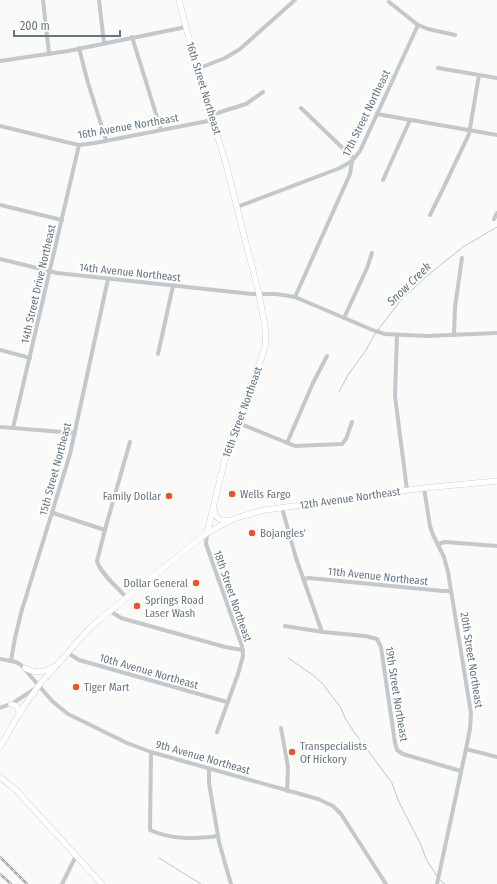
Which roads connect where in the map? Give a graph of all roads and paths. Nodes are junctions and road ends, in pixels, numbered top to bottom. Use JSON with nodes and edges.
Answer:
{"nodes":[{"id":1,"x":43,"y":0,"type":"edge"},
{"id":2,"x":99,"y":0,"type":"edge"},
{"id":3,"x":179,"y":0,"type":"edge"},
{"id":4,"x":294,"y":0,"type":"edge"},
{"id":5,"x":389,"y":2,"type":"dead end"},
{"id":6,"x":418,"y":25,"type":"junction"},
{"id":7,"x":186,"y":27,"type":"junction"},
{"id":8,"x":455,"y":35,"type":"dead end"},
{"id":9,"x":132,"y":37,"type":"junction"},
{"id":10,"x":104,"y":43,"type":"junction"},
{"id":11,"x":79,"y":48,"type":"junction"},
{"id":12,"x":49,"y":54,"type":"junction"},
{"id":13,"x":0,"y":61,"type":"edge"},
{"id":14,"x":438,"y":68,"type":"dead end"},
{"id":15,"x":197,"y":69,"type":"junction"},
{"id":16,"x":479,"y":75,"type":"junction"},
{"id":17,"x":497,"y":78,"type":"edge"},
{"id":18,"x":263,"y":92,"type":"dead end"},
{"id":19,"x":302,"y":108,"type":"dead end"},
{"id":20,"x":377,"y":114,"type":"junction"},
{"id":21,"x":212,"y":117,"type":"junction"},
{"id":22,"x":410,"y":120,"type":"junction"},
{"id":23,"x":0,"y":126,"type":"edge"},
{"id":24,"x":161,"y":130,"type":"junction"},
{"id":25,"x":470,"y":130,"type":"junction"},
{"id":26,"x":497,"y":135,"type":"edge"},
{"id":27,"x":106,"y":140,"type":"junction"},
{"id":28,"x":80,"y":145,"type":"junction"},
{"id":29,"x":352,"y":161,"type":"junction"},
{"id":30,"x":383,"y":180,"type":"dead end"},
{"id":31,"x":0,"y":205,"type":"edge"},
{"id":32,"x":237,"y":207,"type":"junction"},
{"id":33,"x":497,"y":213,"type":"edge"},
{"id":34,"x":430,"y":215,"type":"dead end"},
{"id":35,"x":494,"y":219,"type":"dead end"},
{"id":36,"x":62,"y":220,"type":"junction"},
{"id":37,"x":372,"y":253,"type":"dead end"},
{"id":38,"x":462,"y":258,"type":"dead end"},
{"id":39,"x":0,"y":259,"type":"edge"},
{"id":40,"x":50,"y":271,"type":"junction"},
{"id":41,"x":108,"y":279,"type":"junction"},
{"id":42,"x":173,"y":286,"type":"junction"},
{"id":43,"x":259,"y":294,"type":"junction"},
{"id":44,"x":295,"y":297,"type":"junction"},
{"id":45,"x":344,"y":318,"type":"junction"},
{"id":46,"x":497,"y":333,"type":"edge"},
{"id":47,"x":396,"y":335,"type":"junction"},
{"id":48,"x":454,"y":335,"type":"junction"},
{"id":49,"x":0,"y":350,"type":"edge"},
{"id":50,"x":158,"y":354,"type":"dead end"},
{"id":51,"x":326,"y":356,"type":"dead end"},
{"id":52,"x":30,"y":358,"type":"junction"},
{"id":53,"x":236,"y":422,"type":"junction"},
{"id":54,"x":352,"y":422,"type":"dead end"},
{"id":55,"x":0,"y":427,"type":"edge"},
{"id":56,"x":14,"y":428,"type":"junction"},
{"id":57,"x":75,"y":434,"type":"junction"},
{"id":58,"x":130,"y":442,"type":"dead end"},
{"id":59,"x":287,"y":443,"type":"junction"},
{"id":60,"x":497,"y":481,"type":"edge"},
{"id":61,"x":424,"y":488,"type":"junction"},
{"id":62,"x":407,"y":490,"type":"junction"},
{"id":63,"x":213,"y":508,"type":"junction"},
{"id":64,"x":282,"y":508,"type":"junction"},
{"id":65,"x":53,"y":513,"type":"junction"},
{"id":66,"x":231,"y":520,"type":"junction"},
{"id":67,"x":105,"y":530,"type":"junction"},
{"id":68,"x":207,"y":533,"type":"junction"},
{"id":69,"x":438,"y":544,"type":"junction"},
{"id":70,"x":497,"y":546,"type":"edge"},
{"id":71,"x":303,"y":579,"type":"junction"},
{"id":72,"x":451,"y":591,"type":"junction"},
{"id":73,"x":127,"y":598,"type":"junction"},
{"id":74,"x":110,"y":611,"type":"junction"},
{"id":75,"x":285,"y":626,"type":"dead end"},
{"id":76,"x":322,"y":632,"type":"junction"},
{"id":77,"x":243,"y":650,"type":"junction"},
{"id":78,"x":68,"y":653,"type":"junction"},
{"id":79,"x":0,"y":659,"type":"edge"},
{"id":80,"x":11,"y":661,"type":"junction"},
{"id":81,"x":57,"y":665,"type":"junction"},
{"id":82,"x":25,"y":668,"type":"junction"},
{"id":83,"x":39,"y":686,"type":"junction"},
{"id":84,"x":227,"y":702,"type":"junction"},
{"id":85,"x":11,"y":704,"type":"junction"},
{"id":86,"x":0,"y":708,"type":"edge"},
{"id":87,"x":20,"y":713,"type":"junction"},
{"id":88,"x":281,"y":728,"type":"dead end"},
{"id":89,"x":217,"y":732,"type":"dead end"},
{"id":90,"x":0,"y":747,"type":"edge"},
{"id":91,"x":466,"y":750,"type":"junction"},
{"id":92,"x":151,"y":752,"type":"junction"},
{"id":93,"x":497,"y":757,"type":"edge"},
{"id":94,"x":209,"y":768,"type":"junction"},
{"id":95,"x":461,"y":771,"type":"junction"},
{"id":96,"x":0,"y":777,"type":"edge"},
{"id":97,"x":287,"y":791,"type":"junction"},
{"id":98,"x":218,"y":836,"type":"junction"},
{"id":99,"x":76,"y":856,"type":"junction"},
{"id":100,"x":62,"y":884,"type":"edge"},
{"id":101,"x":102,"y":884,"type":"edge"},
{"id":102,"x":231,"y":884,"type":"edge"},
{"id":103,"x":386,"y":884,"type":"edge"},
{"id":104,"x":437,"y":884,"type":"edge"}],
"edges":[{"from":1,"to":12,"type":"street"},
{"from":2,"to":10,"type":"street"},
{"from":3,"to":7,"type":"main road","name":"16th Street Northeast"},
{"from":4,"to":15,"type":"street"},
{"from":5,"to":6,"type":"street"},
{"from":6,"to":8,"type":"street"},
{"from":6,"to":20,"type":"street","name":"17th Street Northeast"},
{"from":7,"to":9,"type":"street"},
{"from":7,"to":15,"type":"main road","name":"16th Street Northeast"},
{"from":9,"to":10,"type":"street"},
{"from":9,"to":24,"type":"street"},
{"from":10,"to":11,"type":"street"},
{"from":11,"to":12,"type":"street"},
{"from":11,"to":27,"type":"street"},
{"from":12,"to":13,"type":"street"},
{"from":14,"to":16,"type":"street"},
{"from":15,"to":21,"type":"main road","name":"16th Street Northeast"},
{"from":16,"to":17,"type":"street"},
{"from":16,"to":25,"type":"street"},
{"from":18,"to":21,"type":"street","name":"16th Avenue Northeast"},
{"from":19,"to":29,"type":"street"},
{"from":20,"to":22,"type":"street"},
{"from":20,"to":29,"type":"street","name":"17th Street Northeast"},
{"from":21,"to":24,"type":"street","name":"16th Avenue Northeast"},
{"from":21,"to":32,"type":"main road","name":"16th Street Northeast"},
{"from":22,"to":25,"type":"street"},
{"from":22,"to":30,"type":"street"},
{"from":23,"to":28,"type":"street","name":"16th Avenue Northeast"},
{"from":24,"to":27,"type":"street","name":"16th Avenue Northeast"},
{"from":25,"to":26,"type":"street"},
{"from":25,"to":34,"type":"street"},
{"from":27,"to":28,"type":"street","name":"16th Avenue Northeast"},
{"from":28,"to":36,"type":"street","name":"14th Street Drive Northeast"},
{"from":29,"to":32,"type":"street"},
{"from":29,"to":44,"type":"street","name":"17th Street Northeast"},
{"from":31,"to":36,"type":"street"},
{"from":32,"to":43,"type":"main road","name":"16th Street Northeast"},
{"from":33,"to":35,"type":"street"},
{"from":36,"to":40,"type":"street","name":"14th Street Drive Northeast"},
{"from":37,"to":45,"type":"street"},
{"from":38,"to":48,"type":"street"},
{"from":39,"to":40,"type":"street","name":"14th Avenue Northeast"},
{"from":40,"to":41,"type":"street","name":"14th Avenue Northeast"},
{"from":40,"to":52,"type":"street","name":"14th Street Drive Northeast"},
{"from":41,"to":42,"type":"street","name":"14th Avenue Northeast"},
{"from":41,"to":57,"type":"street","name":"15th Street Northeast"},
{"from":42,"to":43,"type":"street","name":"14th Avenue Northeast"},
{"from":42,"to":50,"type":"street"},
{"from":43,"to":44,"type":"street","name":"14th Avenue Northeast"},
{"from":43,"to":53,"type":"main road","name":"16th Street Northeast"},
{"from":44,"to":45,"type":"street","name":"14th Avenue Northeast"},
{"from":45,"to":47,"type":"street","name":"14th Avenue Northeast"},
{"from":46,"to":48,"type":"street","name":"14th Avenue Northeast"},
{"from":47,"to":48,"type":"street","name":"14th Avenue Northeast"},
{"from":47,"to":62,"type":"street"},
{"from":49,"to":52,"type":"street"},
{"from":51,"to":59,"type":"street"},
{"from":52,"to":56,"type":"street","name":"14th Street Drive Northeast"},
{"from":53,"to":59,"type":"street"},
{"from":53,"to":63,"type":"main road","name":"16th Street Northeast"},
{"from":54,"to":59,"type":"street"},
{"from":55,"to":56,"type":"street"},
{"from":56,"to":57,"type":"street"},
{"from":57,"to":65,"type":"street","name":"15th Street Northeast"},
{"from":58,"to":67,"type":"street"},
{"from":60,"to":61,"type":"main road","name":"12th Avenue Northeast"},
{"from":61,"to":62,"type":"main road","name":"12th Avenue Northeast"},
{"from":61,"to":69,"type":"street","name":"20th Street Northeast"},
{"from":62,"to":64,"type":"main road","name":"12th Avenue Northeast"},
{"from":63,"to":66,"type":"main road"},
{"from":63,"to":68,"type":"main road","name":"16th Street Northeast"},
{"from":64,"to":66,"type":"main road","name":"12th Avenue Northeast"},
{"from":64,"to":71,"type":"street"},
{"from":65,"to":67,"type":"street"},
{"from":65,"to":80,"type":"street","name":"15th Street Northeast"},
{"from":66,"to":68,"type":"main road","name":"12th Avenue Northeast"},
{"from":67,"to":73,"type":"street"},
{"from":68,"to":73,"type":"main road"},
{"from":68,"to":77,"type":"street","name":"18th Street Northeast"},
{"from":69,"to":70,"type":"street"},
{"from":69,"to":72,"type":"street","name":"20th Street Northeast"},
{"from":71,"to":72,"type":"street","name":"11th Avenue Northeast"},
{"from":71,"to":76,"type":"street"},
{"from":72,"to":91,"type":"street","name":"20th Street Northeast"},
{"from":73,"to":74,"type":"main road"},
{"from":74,"to":77,"type":"street"},
{"from":74,"to":78,"type":"main road"},
{"from":75,"to":76,"type":"street"},
{"from":76,"to":95,"type":"street","name":"19th Street Northeast"},
{"from":77,"to":84,"type":"street","name":"18th Street Northeast"},
{"from":78,"to":81,"type":"main road"},
{"from":78,"to":84,"type":"street","name":"10th Avenue Northeast"},
{"from":79,"to":80,"type":"street","name":"9th Avenue Northeast"},
{"from":80,"to":82,"type":"street","name":"9th Avenue Northeast"},
{"from":81,"to":82,"type":"main road"},
{"from":81,"to":83,"type":"main road"},
{"from":82,"to":83,"type":"street","name":"9th Avenue Northeast"},
{"from":83,"to":85,"type":"street"},
{"from":83,"to":87,"type":"main road"},
{"from":83,"to":92,"type":"street","name":"9th Avenue Northeast"},
{"from":84,"to":89,"type":"street","name":"18th Street Northeast"},
{"from":85,"to":86,"type":"street"},
{"from":85,"to":87,"type":"main road"},
{"from":87,"to":90,"type":"main road"},
{"from":88,"to":97,"type":"street"},
{"from":91,"to":93,"type":"street"},
{"from":91,"to":95,"type":"street","name":"20th Street Northeast"},
{"from":92,"to":94,"type":"street","name":"9th Avenue Northeast"},
{"from":92,"to":98,"type":"street"},
{"from":94,"to":97,"type":"street","name":"9th Avenue Northeast"},
{"from":94,"to":98,"type":"street"},
{"from":95,"to":104,"type":"street","name":"20th Street Northeast"},
{"from":96,"to":99,"type":"main road"},
{"from":97,"to":103,"type":"street","name":"9th Avenue Northeast"},
{"from":98,"to":102,"type":"street"},
{"from":99,"to":100,"type":"street"},
{"from":99,"to":101,"type":"main road"}]}
